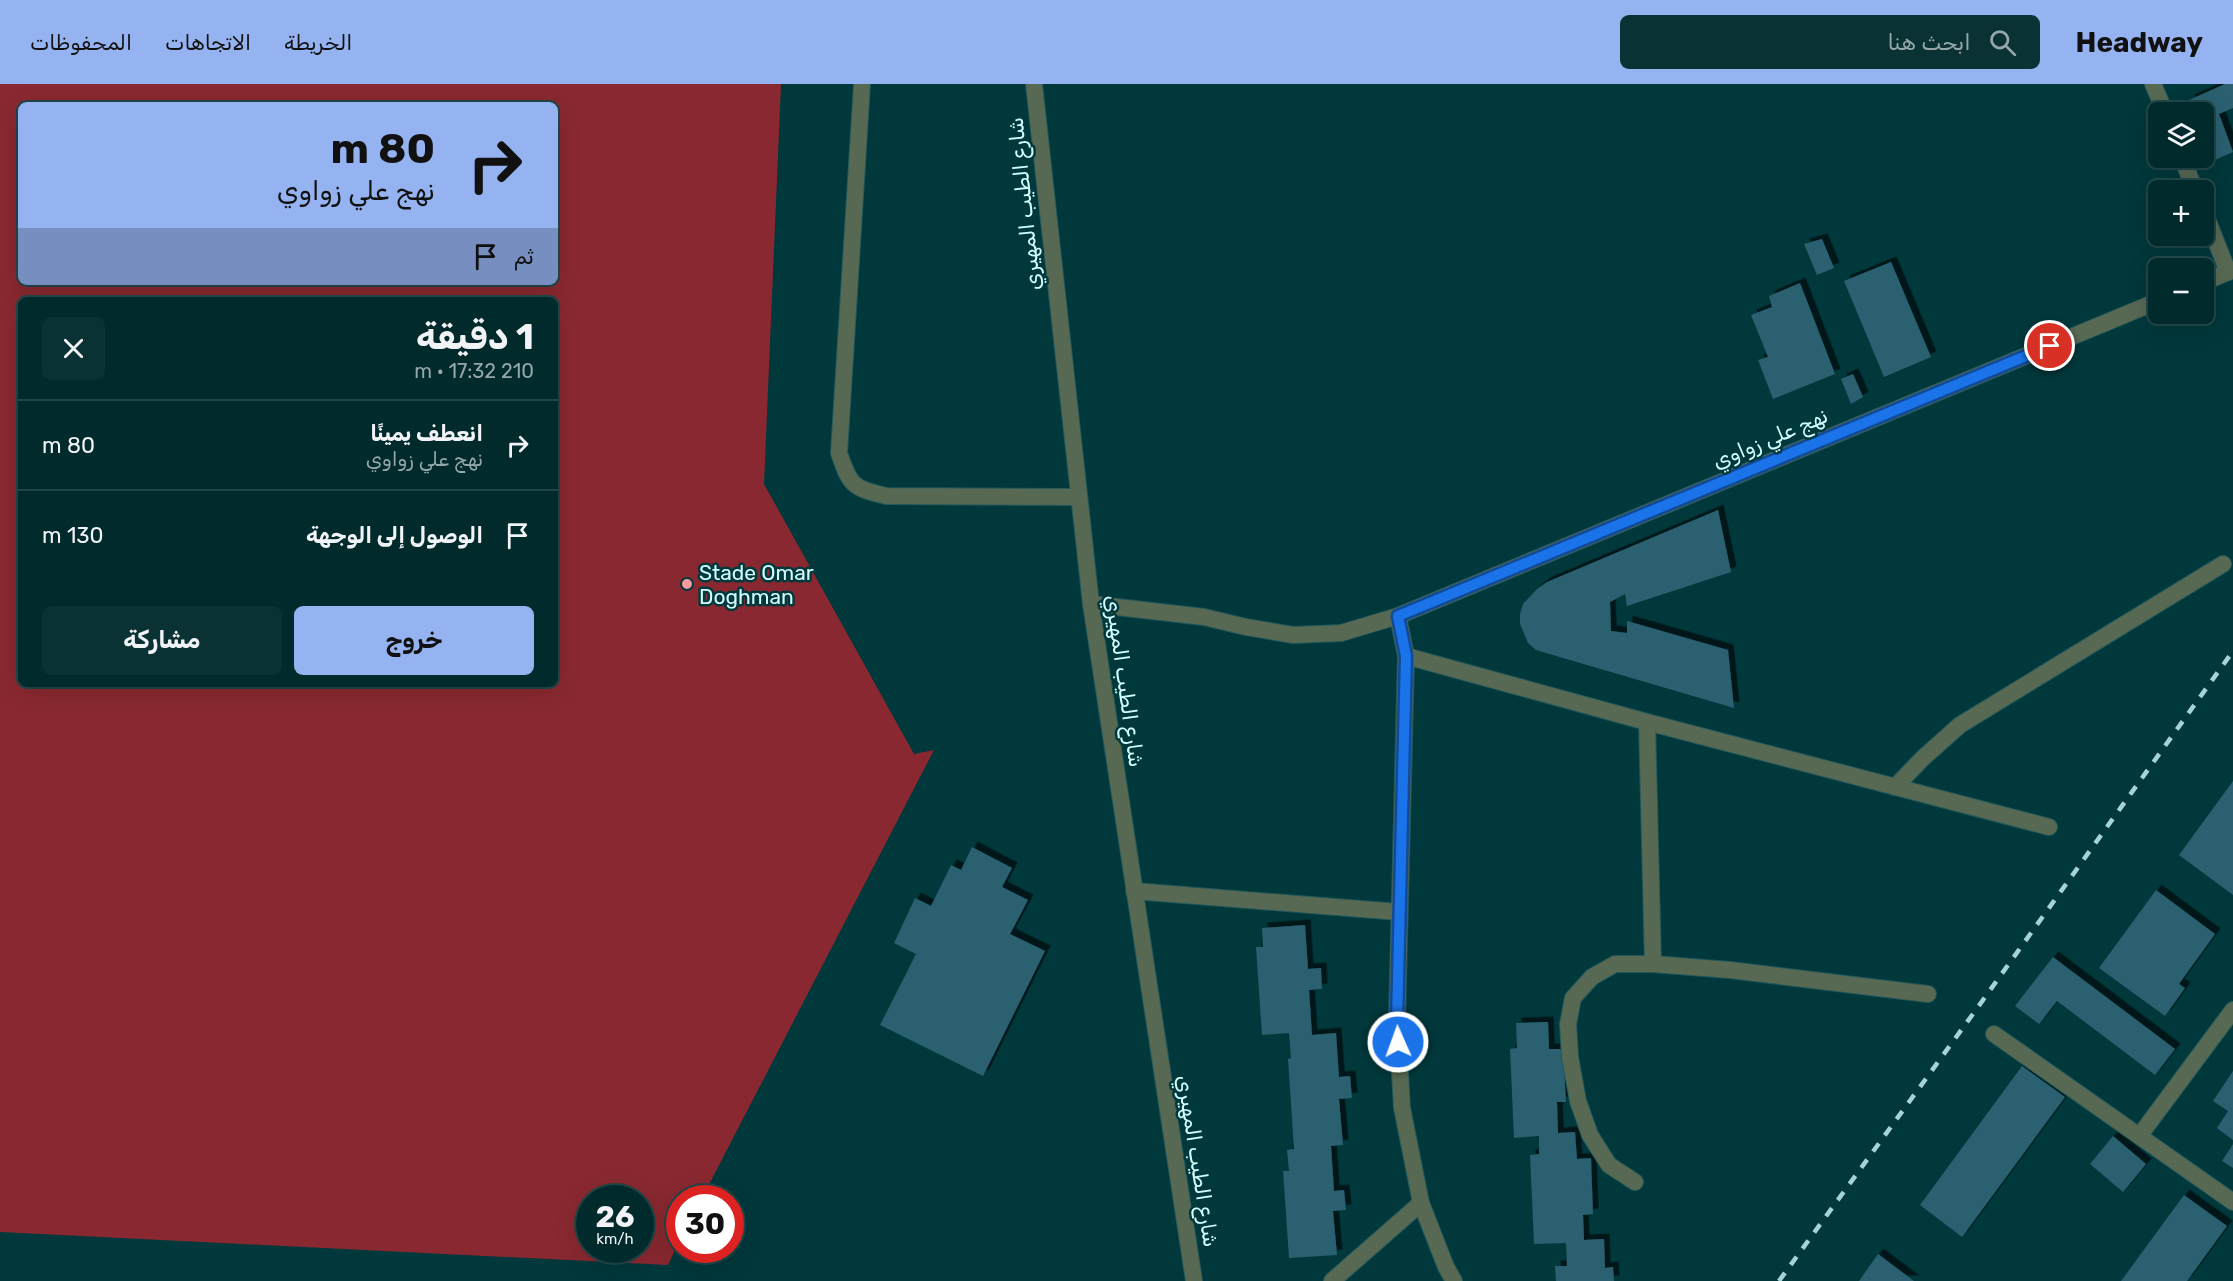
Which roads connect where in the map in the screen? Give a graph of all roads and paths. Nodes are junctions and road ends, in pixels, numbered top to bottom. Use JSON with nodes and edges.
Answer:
{"nodes":[{"id":1,"x":862,"y":84,"type":"edge"},
{"id":2,"x":1034,"y":84,"type":"edge"},
{"id":3,"x":2153,"y":84,"type":"edge"},
{"id":4,"x":2160,"y":102,"type":"edge"},
{"id":5,"x":2214,"y":234,"type":"edge"},
{"id":6,"x":2230,"y":271,"type":"edge"},
{"id":7,"x":2214,"y":278,"type":"edge"},
{"id":8,"x":2148,"y":305,"type":"edge"},
{"id":9,"x":1079,"y":497,"type":"junction"},
{"id":10,"x":2223,"y":564,"type":"dead end"},
{"id":11,"x":1091,"y":604,"type":"junction"},
{"id":12,"x":1398,"y":616,"type":"junction"},
{"id":13,"x":1406,"y":656,"type":"junction"},
{"id":14,"x":1647,"y":722,"type":"junction"},
{"id":15,"x":1895,"y":787,"type":"junction"},
{"id":16,"x":2049,"y":827,"type":"dead end"},
{"id":17,"x":1134,"y":891,"type":"junction"},
{"id":18,"x":1399,"y":912,"type":"junction"},
{"id":19,"x":1653,"y":964,"type":"junction"},
{"id":20,"x":1928,"y":994,"type":"dead end"},
{"id":21,"x":2233,"y":1010,"type":"edge"},
{"id":22,"x":1994,"y":1034,"type":"dead end"},
{"id":23,"x":2140,"y":1135,"type":"junction"},
{"id":24,"x":1635,"y":1182,"type":"dead end"},
{"id":25,"x":2233,"y":1202,"type":"edge"},
{"id":26,"x":1421,"y":1203,"type":"junction"},
{"id":27,"x":1194,"y":1281,"type":"edge"},
{"id":28,"x":1332,"y":1281,"type":"edge"},
{"id":29,"x":1454,"y":1281,"type":"edge"}],
"edges":[{"from":1,"to":9,"type":"street"},
{"from":2,"to":9,"type":"street","name":"شارع الطيب المهيري"},
{"from":3,"to":4,"type":"street"},
{"from":5,"to":6,"type":"street"},
{"from":6,"to":7,"type":"street"},
{"from":8,"to":12,"type":"street","name":"نهج علي زواوي"},
{"from":9,"to":11,"type":"street","name":"شارع الطيب المهيري"},
{"from":10,"to":15,"type":"street"},
{"from":11,"to":12,"type":"street","name":"نهج علي زواوي"},
{"from":11,"to":17,"type":"street","name":"شارع الطيب المهيري"},
{"from":12,"to":13,"type":"street"},
{"from":13,"to":14,"type":"street"},
{"from":13,"to":18,"type":"street"},
{"from":14,"to":15,"type":"street"},
{"from":14,"to":19,"type":"street"},
{"from":15,"to":16,"type":"street"},
{"from":17,"to":18,"type":"street"},
{"from":17,"to":27,"type":"street","name":"شارع الطيب المهيري"},
{"from":18,"to":26,"type":"street"},
{"from":19,"to":20,"type":"street"},
{"from":19,"to":24,"type":"street"},
{"from":21,"to":23,"type":"street"},
{"from":22,"to":23,"type":"street"},
{"from":23,"to":25,"type":"street"},
{"from":26,"to":28,"type":"street"},
{"from":26,"to":29,"type":"street"}]}
